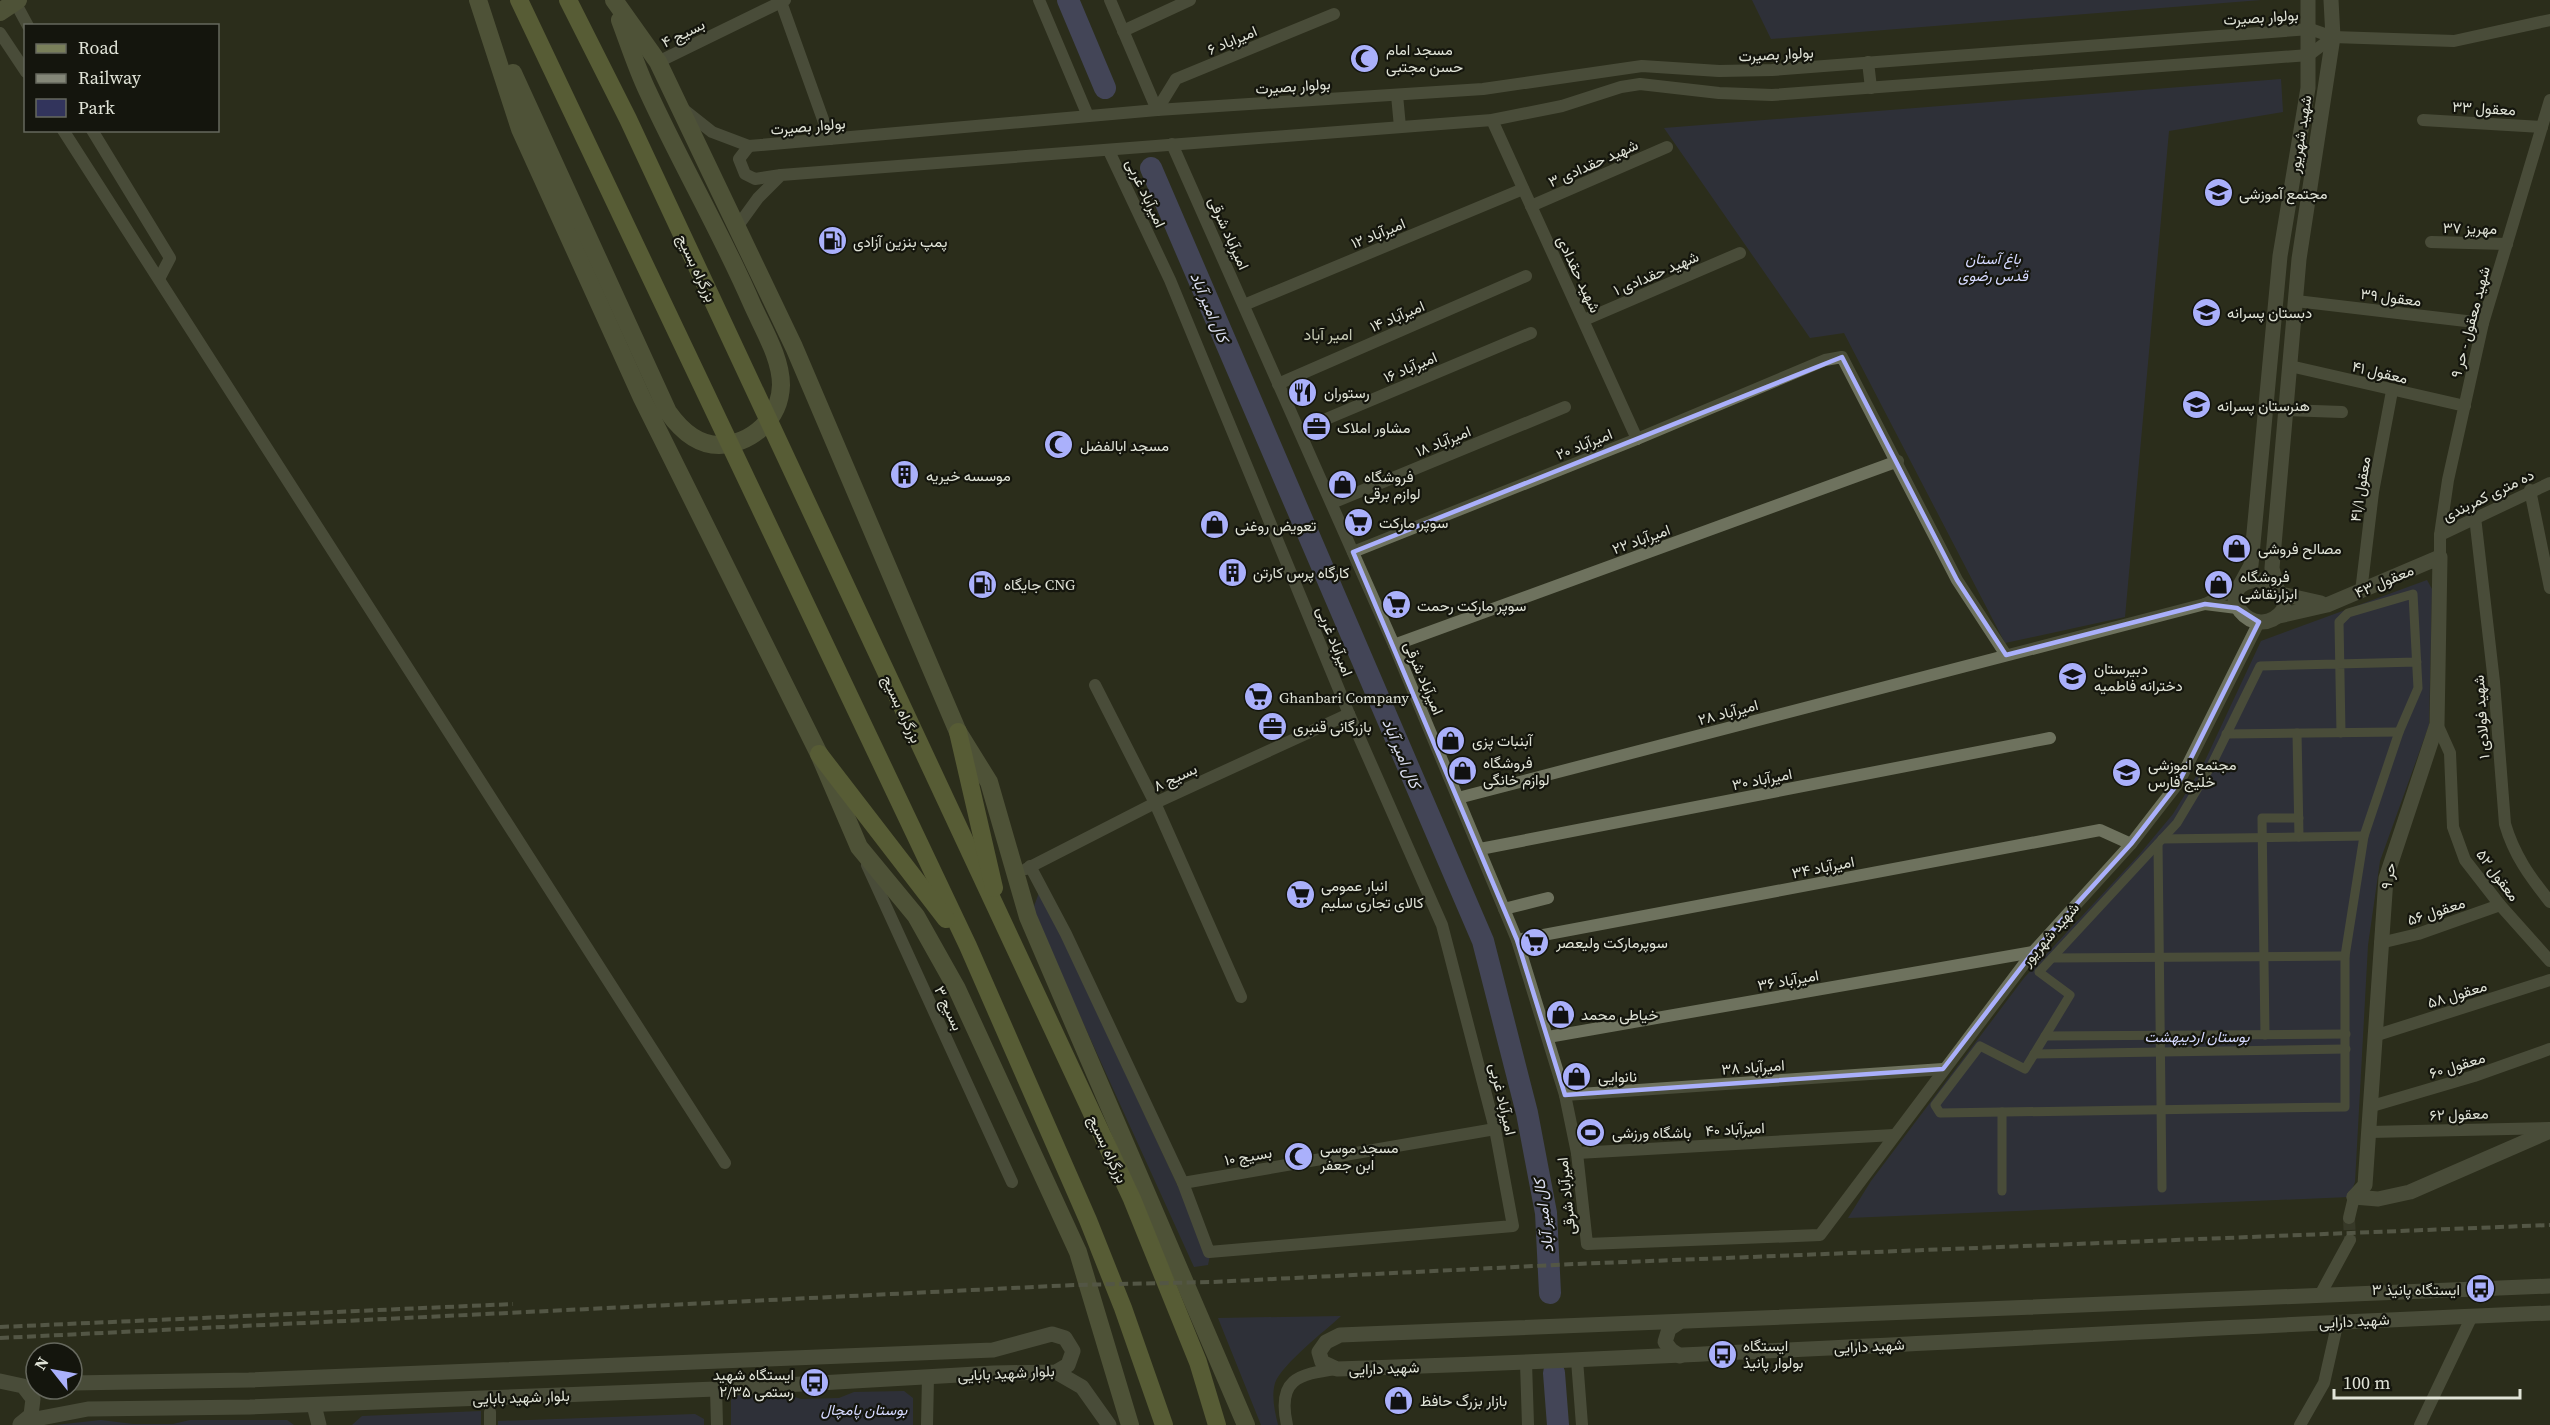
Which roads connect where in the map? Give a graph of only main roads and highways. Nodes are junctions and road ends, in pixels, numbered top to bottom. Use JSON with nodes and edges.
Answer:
{"nodes":[{"id":1,"x":479,"y":0,"type":"edge"},
{"id":2,"x":519,"y":0,"type":"edge"},
{"id":3,"x":568,"y":0,"type":"edge"},
{"id":4,"x":613,"y":0,"type":"edge"},
{"id":5,"x":958,"y":732,"type":"junction"},
{"id":6,"x":819,"y":754,"type":"junction"},
{"id":7,"x":1003,"y":925,"type":"junction"},
{"id":8,"x":968,"y":946,"type":"junction"},
{"id":9,"x":1198,"y":1362,"type":"junction"},
{"id":10,"x":1149,"y":1379,"type":"junction"},
{"id":11,"x":1130,"y":1425,"type":"edge"},
{"id":12,"x":1154,"y":1425,"type":"edge"},
{"id":13,"x":1164,"y":1425,"type":"edge"},
{"id":14,"x":1217,"y":1425,"type":"edge"},
{"id":15,"x":1225,"y":1425,"type":"edge"},
{"id":16,"x":1246,"y":1425,"type":"edge"}],
"edges":[{"from":1,"to":4,"type":"main road"},
{"from":1,"to":6,"type":"main road"},
{"from":2,"to":8,"type":"highway"},
{"from":3,"to":7,"type":"highway","name":"بزرگراه بسیج"},
{"from":4,"to":5,"type":"main road"},
{"from":5,"to":7,"type":"highway"},
{"from":5,"to":16,"type":"main road"},
{"from":6,"to":8,"type":"highway"},
{"from":6,"to":11,"type":"main road"},
{"from":7,"to":9,"type":"highway","name":"بزرگراه بسیج"},
{"from":8,"to":10,"type":"highway"},
{"from":9,"to":14,"type":"highway","name":"بزرگراه بسیج"},
{"from":9,"to":15,"type":"highway"},
{"from":10,"to":12,"type":"highway"},
{"from":10,"to":13,"type":"highway"}]}
